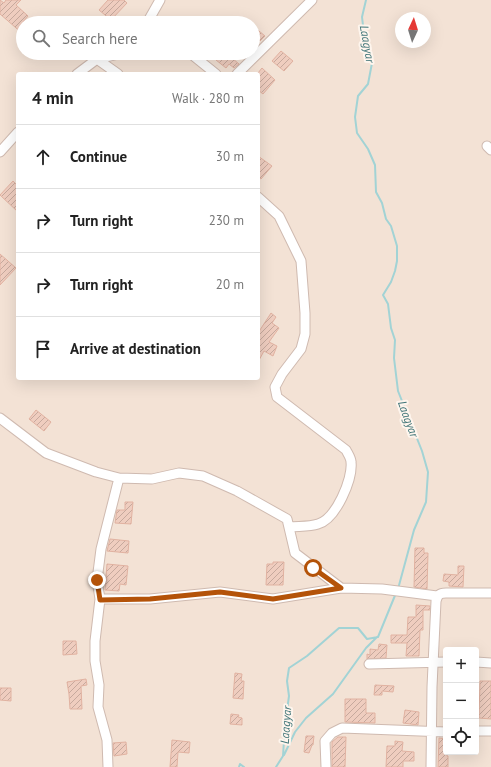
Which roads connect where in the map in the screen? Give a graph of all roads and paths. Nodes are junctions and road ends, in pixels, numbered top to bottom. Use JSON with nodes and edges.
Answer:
{"nodes":[{"id":1,"x":160,"y":0,"type":"edge"},
{"id":2,"x":312,"y":0,"type":"edge"},
{"id":3,"x":152,"y":16,"type":"edge"},
{"id":4,"x":260,"y":51,"type":"edge"},
{"id":5,"x":96,"y":60,"type":"edge"},
{"id":6,"x":98,"y":60,"type":"edge"},
{"id":7,"x":199,"y":60,"type":"edge"},
{"id":8,"x":251,"y":60,"type":"edge"},
{"id":9,"x":80,"y":72,"type":"edge"},
{"id":10,"x":115,"y":72,"type":"edge"},
{"id":11,"x":214,"y":72,"type":"edge"},
{"id":12,"x":239,"y":72,"type":"edge"},
{"id":13,"x":16,"y":134,"type":"edge"},
{"id":14,"x":0,"y":152,"type":"edge"},
{"id":15,"x":260,"y":199,"type":"edge"},
{"id":16,"x":0,"y":418,"type":"edge"},
{"id":17,"x":119,"y":478,"type":"junction"},
{"id":18,"x":290,"y":527,"type":"junction"},
{"id":19,"x":341,"y":588,"type":"junction"},
{"id":20,"x":491,"y":593,"type":"edge"},
{"id":21,"x":437,"y":596,"type":"junction"},
{"id":22,"x":100,"y":600,"type":"junction"},
{"id":23,"x":433,"y":662,"type":"junction"},
{"id":24,"x":443,"y":662,"type":"edge"},
{"id":25,"x":479,"y":662,"type":"edge"},
{"id":26,"x":491,"y":663,"type":"edge"},
{"id":27,"x":369,"y":664,"type":"dead end"},
{"id":28,"x":479,"y":731,"type":"edge"},
{"id":29,"x":491,"y":731,"type":"edge"},
{"id":30,"x":431,"y":732,"type":"junction"},
{"id":31,"x":443,"y":732,"type":"edge"},
{"id":32,"x":108,"y":767,"type":"edge"},
{"id":33,"x":326,"y":767,"type":"edge"},
{"id":34,"x":431,"y":767,"type":"edge"}],
"edges":[{"from":1,"to":3,"type":"street"},
{"from":2,"to":4,"type":"street"},
{"from":5,"to":9,"type":"street"},
{"from":6,"to":10,"type":"street"},
{"from":7,"to":11,"type":"street"},
{"from":8,"to":12,"type":"street"},
{"from":13,"to":14,"type":"street"},
{"from":15,"to":18,"type":"street"},
{"from":16,"to":17,"type":"street"},
{"from":17,"to":18,"type":"street"},
{"from":17,"to":22,"type":"street"},
{"from":18,"to":19,"type":"street"},
{"from":19,"to":21,"type":"street"},
{"from":19,"to":22,"type":"street"},
{"from":20,"to":21,"type":"street"},
{"from":21,"to":23,"type":"street"},
{"from":22,"to":32,"type":"street"},
{"from":23,"to":24,"type":"street"},
{"from":23,"to":27,"type":"street"},
{"from":23,"to":30,"type":"street"},
{"from":25,"to":26,"type":"street"},
{"from":28,"to":29,"type":"street"},
{"from":30,"to":31,"type":"street"},
{"from":30,"to":33,"type":"street"},
{"from":30,"to":34,"type":"street"}]}
